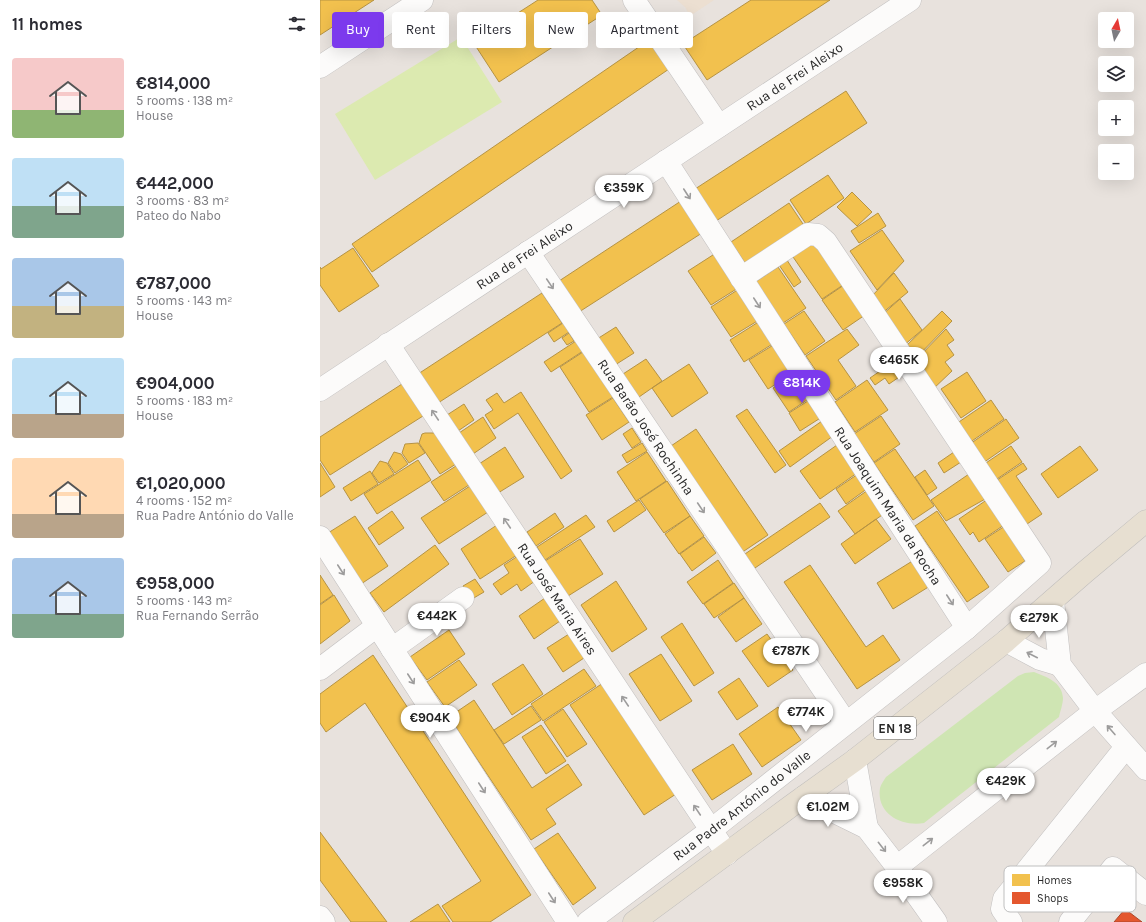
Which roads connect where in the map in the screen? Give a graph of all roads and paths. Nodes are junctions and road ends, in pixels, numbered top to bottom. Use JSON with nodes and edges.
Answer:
{"nodes":[{"id":1,"x":422,"y":0,"type":"edge"},
{"id":2,"x":634,"y":0,"type":"edge"},
{"id":3,"x":910,"y":0,"type":"edge"},
{"id":4,"x":320,"y":67,"type":"edge"},
{"id":5,"x":719,"y":126,"type":"junction"},
{"id":6,"x":666,"y":161,"type":"junction"},
{"id":7,"x":528,"y":252,"type":"junction"},
{"id":8,"x":741,"y":278,"type":"junction"},
{"id":9,"x":388,"y":344,"type":"junction"},
{"id":10,"x":320,"y":390,"type":"edge"},
{"id":11,"x":1146,"y":521,"type":"edge"},
{"id":12,"x":320,"y":537,"type":"edge"},
{"id":13,"x":464,"y":598,"type":"dead end"},
{"id":14,"x":1052,"y":601,"type":"junction"},
{"id":15,"x":378,"y":626,"type":"junction"},
{"id":16,"x":967,"y":628,"type":"junction"},
{"id":17,"x":1006,"y":641,"type":"junction"},
{"id":18,"x":392,"y":648,"type":"junction"},
{"id":19,"x":1060,"y":665,"type":"junction"},
{"id":20,"x":320,"y":669,"type":"edge"},
{"id":21,"x":1146,"y":674,"type":"edge"},
{"id":22,"x":1095,"y":711,"type":"junction"},
{"id":23,"x":846,"y":723,"type":"junction"},
{"id":24,"x":1126,"y":747,"type":"junction"},
{"id":25,"x":855,"y":760,"type":"junction"},
{"id":26,"x":1146,"y":769,"type":"edge"},
{"id":27,"x":804,"y":797,"type":"junction"},
{"id":28,"x":867,"y":828,"type":"junction"},
{"id":29,"x":711,"y":830,"type":"junction"},
{"id":30,"x":727,"y":854,"type":"junction"},
{"id":31,"x":897,"y":866,"type":"junction"},
{"id":32,"x":1030,"y":866,"type":"edge"},
{"id":33,"x":1136,"y":886,"type":"edge"},
{"id":34,"x":1146,"y":894,"type":"edge"},
{"id":35,"x":1004,"y":899,"type":"edge"},
{"id":36,"x":1004,"y":912,"type":"edge"},
{"id":37,"x":1004,"y":912,"type":"edge"},
{"id":38,"x":1078,"y":912,"type":"edge"},
{"id":39,"x":320,"y":917,"type":"edge"},
{"id":40,"x":324,"y":922,"type":"edge"},
{"id":41,"x":568,"y":922,"type":"edge"},
{"id":42,"x":588,"y":922,"type":"edge"},
{"id":43,"x":634,"y":922,"type":"edge"},
{"id":44,"x":936,"y":922,"type":"edge"},
{"id":45,"x":1011,"y":922,"type":"edge"},
{"id":46,"x":1070,"y":922,"type":"edge"}],
"edges":[{"from":1,"to":4,"type":"street"},
{"from":2,"to":5,"type":"street"},
{"from":3,"to":5,"type":"street","name":"Rua de Frei Aleixo"},
{"from":5,"to":6,"type":"street","name":"Rua de Frei Aleixo"},
{"from":6,"to":7,"type":"street","name":"Rua de Frei Aleixo"},
{"from":6,"to":8,"type":"street","name":"Rua Joaquim Maria da Rocha","one_way":true},
{"from":7,"to":9,"type":"street","name":"Rua de Frei Aleixo"},
{"from":7,"to":23,"type":"street","name":"Rua Barão José Rochinha","one_way":true},
{"from":8,"to":16,"type":"street","name":"Rua Joaquim Maria da Rocha","one_way":true},
{"from":8,"to":16,"type":"street","name":"Rua Padre António do Valle"},
{"from":9,"to":10,"type":"street","name":"Rua de Frei Aleixo"},
{"from":29,"to":9,"type":"street","name":"Rua José Maria Aires","one_way":true},
{"from":11,"to":14,"type":"main road","number":"EN 18"},
{"from":12,"to":15,"type":"street","one_way":true},
{"from":13,"to":18,"type":"street"},
{"from":14,"to":17,"type":"main road","number":"EN 18"},
{"from":14,"to":19,"type":"street"},
{"from":15,"to":18,"type":"street"},
{"from":15,"to":20,"type":"street"},
{"from":16,"to":23,"type":"street","name":"Rua Padre António do Valle"},
{"from":19,"to":17,"type":"street","one_way":true},
{"from":17,"to":25,"type":"main road","number":"EN 18"},
{"from":18,"to":41,"type":"street","one_way":true},
{"from":19,"to":22,"type":"street"},
{"from":21,"to":22,"type":"street"},
{"from":24,"to":22,"type":"street","one_way":true},
{"from":31,"to":22,"type":"street","one_way":true},
{"from":23,"to":29,"type":"street","name":"Rua Padre António do Valle"},
{"from":24,"to":26,"type":"street"},
{"from":24,"to":32,"type":"street"},
{"from":25,"to":27,"type":"main road","number":"EN 18"},
{"from":25,"to":28,"type":"street"},
{"from":27,"to":28,"type":"street"},
{"from":27,"to":30,"type":"main road","number":"EN 18"},
{"from":28,"to":31,"type":"street","one_way":true},
{"from":29,"to":30,"type":"street","name":"Rua José Maria Aires"},
{"from":29,"to":42,"type":"street","name":"Rua Padre António do Valle"},
{"from":30,"to":43,"type":"main road","number":"EN 18"},
{"from":31,"to":44,"type":"street"},
{"from":33,"to":34,"type":"street"},
{"from":35,"to":36,"type":"street"},
{"from":37,"to":45,"type":"street"},
{"from":38,"to":46,"type":"street"},
{"from":39,"to":40,"type":"street"}]}
